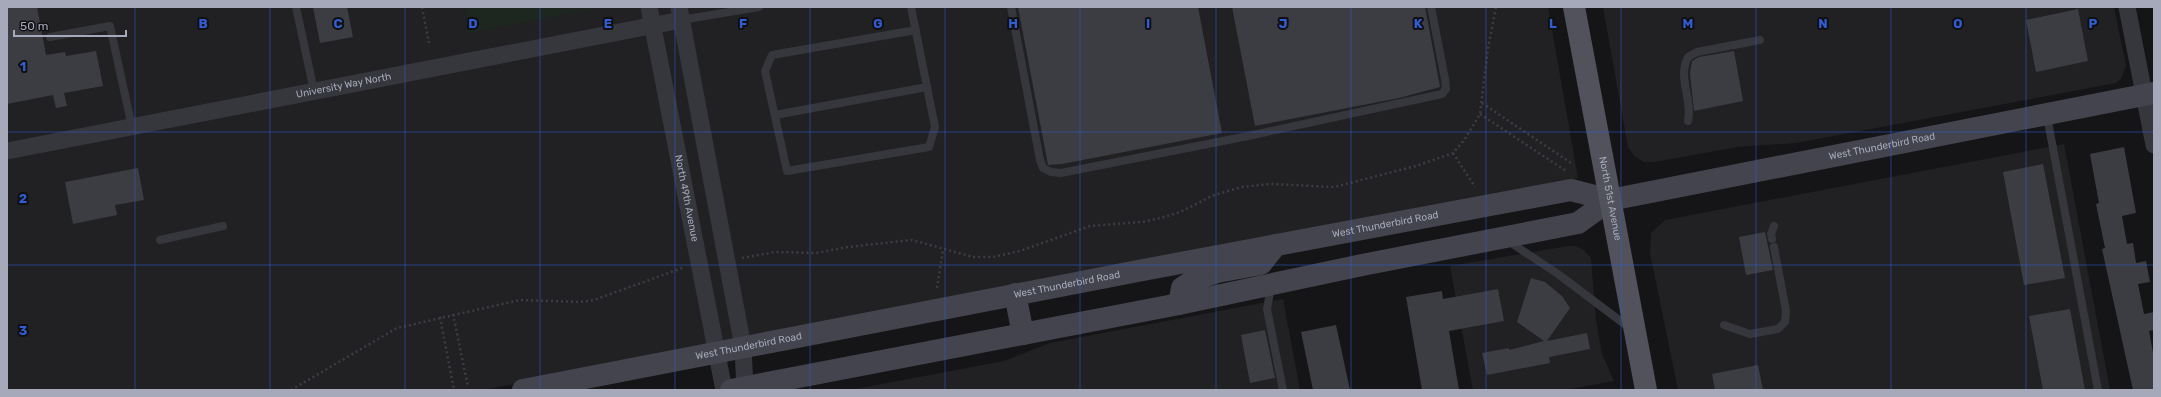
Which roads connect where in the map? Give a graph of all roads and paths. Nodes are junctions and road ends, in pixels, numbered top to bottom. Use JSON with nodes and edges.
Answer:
{"nodes":[{"id":1,"x":296,"y":7,"type":"edge"},
{"id":2,"x":422,"y":7,"type":"edge"},
{"id":3,"x":649,"y":7,"type":"edge"},
{"id":4,"x":758,"y":7,"type":"edge"},
{"id":5,"x":911,"y":7,"type":"edge"},
{"id":6,"x":1011,"y":7,"type":"edge"},
{"id":7,"x":1431,"y":7,"type":"edge"},
{"id":8,"x":1496,"y":7,"type":"edge"},
{"id":9,"x":1574,"y":7,"type":"edge"},
{"id":10,"x":2127,"y":7,"type":"edge"},
{"id":11,"x":680,"y":13,"type":"edge"},
{"id":12,"x":653,"y":25,"type":"junction"},
{"id":13,"x":916,"y":30,"type":"junction"},
{"id":14,"x":50,"y":37,"type":"dead end"},
{"id":15,"x":1760,"y":40,"type":"dead end"},
{"id":16,"x":429,"y":43,"type":"dead end"},
{"id":17,"x":927,"y":87,"type":"junction"},
{"id":18,"x":314,"y":91,"type":"junction"},
{"id":19,"x":2149,"y":94,"type":"edge"},
{"id":20,"x":1482,"y":102,"type":"junction"},
{"id":21,"x":1480,"y":114,"type":"junction"},
{"id":22,"x":2046,"y":114,"type":"junction"},
{"id":23,"x":775,"y":115,"type":"junction"},
{"id":24,"x":1688,"y":121,"type":"dead end"},
{"id":25,"x":132,"y":127,"type":"junction"},
{"id":26,"x":2154,"y":145,"type":"edge"},
{"id":27,"x":7,"y":151,"type":"edge"},
{"id":28,"x":1453,"y":153,"type":"junction"},
{"id":29,"x":1571,"y":163,"type":"dead end"},
{"id":30,"x":1566,"y":171,"type":"dead end"},
{"id":31,"x":1475,"y":187,"type":"dead end"},
{"id":32,"x":1610,"y":200,"type":"junction"},
{"id":33,"x":223,"y":226,"type":"dead end"},
{"id":34,"x":1774,"y":226,"type":"dead end"},
{"id":35,"x":1503,"y":238,"type":"junction"},
{"id":36,"x":160,"y":240,"type":"dead end"},
{"id":37,"x":1276,"y":245,"type":"junction"},
{"id":38,"x":943,"y":250,"type":"junction"},
{"id":39,"x":740,"y":258,"type":"dead end"},
{"id":40,"x":691,"y":266,"type":"dead end"},
{"id":41,"x":1271,"y":284,"type":"junction"},
{"id":42,"x":936,"y":288,"type":"dead end"},
{"id":43,"x":1015,"y":294,"type":"junction"},
{"id":44,"x":1179,"y":304,"type":"junction"},
{"id":45,"x":454,"y":314,"type":"junction"},
{"id":46,"x":440,"y":317,"type":"junction"},
{"id":47,"x":1724,"y":325,"type":"dead end"},
{"id":48,"x":1635,"y":332,"type":"junction"},
{"id":49,"x":1023,"y":334,"type":"junction"},
{"id":50,"x":743,"y":347,"type":"junction"},
{"id":51,"x":717,"y":352,"type":"junction"},
{"id":52,"x":468,"y":387,"type":"dead end"},
{"id":53,"x":740,"y":389,"type":"edge"},
{"id":54,"x":291,"y":390,"type":"edge"},
{"id":55,"x":454,"y":390,"type":"edge"},
{"id":56,"x":523,"y":390,"type":"edge"},
{"id":57,"x":724,"y":390,"type":"edge"},
{"id":58,"x":1283,"y":390,"type":"edge"},
{"id":59,"x":1646,"y":390,"type":"edge"},
{"id":60,"x":2098,"y":390,"type":"edge"}],
"edges":[{"from":1,"to":18,"type":"lane"},
{"from":2,"to":16,"type":"path"},
{"from":3,"to":12,"type":"street","name":"North 49th Avenue"},
{"from":4,"to":11,"type":"lane"},
{"from":5,"to":13,"type":"lane"},
{"from":6,"to":7,"type":"lane"},
{"from":8,"to":20,"type":"path"},
{"from":9,"to":32,"type":"main road","name":"North 51st Avenue"},
{"from":10,"to":19,"type":"street"},
{"from":11,"to":12,"type":"street","name":"University Way North"},
{"from":11,"to":50,"type":"street"},
{"from":12,"to":18,"type":"street","name":"University Way North"},
{"from":12,"to":51,"type":"street","name":"North 49th Avenue"},
{"from":13,"to":17,"type":"lane"},
{"from":13,"to":23,"type":"lane"},
{"from":14,"to":25,"type":"lane"},
{"from":15,"to":24,"type":"lane"},
{"from":17,"to":23,"type":"lane"},
{"from":17,"to":23,"type":"lane"},
{"from":18,"to":25,"type":"street","name":"University Way North"},
{"from":19,"to":22,"type":"main road","name":"West Thunderbird Road"},
{"from":19,"to":26,"type":"street"},
{"from":20,"to":21,"type":"path"},
{"from":20,"to":29,"type":"path"},
{"from":21,"to":28,"type":"path"},
{"from":21,"to":30,"type":"path"},
{"from":22,"to":32,"type":"main road","name":"West Thunderbird Road"},
{"from":22,"to":60,"type":"lane"},
{"from":25,"to":27,"type":"street","name":"University Way North"},
{"from":28,"to":31,"type":"path"},
{"from":28,"to":38,"type":"path"},
{"from":32,"to":35,"type":"main road","name":"West Thunderbird Road"},
{"from":32,"to":37,"type":"main road","name":"West Thunderbird Road"},
{"from":32,"to":48,"type":"main road","name":"North 51st Avenue"},
{"from":33,"to":36,"type":"lane"},
{"from":34,"to":47,"type":"lane"},
{"from":35,"to":41,"type":"main road","name":"West Thunderbird Road"},
{"from":35,"to":48,"type":"lane"},
{"from":37,"to":43,"type":"main road","name":"West Thunderbird Road"},
{"from":37,"to":44,"type":"main road"},
{"from":38,"to":39,"type":"path"},
{"from":38,"to":42,"type":"path"},
{"from":40,"to":45,"type":"path"},
{"from":41,"to":44,"type":"main road","name":"West Thunderbird Road"},
{"from":41,"to":58,"type":"lane"},
{"from":43,"to":49,"type":"main road"},
{"from":43,"to":50,"type":"main road","name":"West Thunderbird Road"},
{"from":44,"to":49,"type":"main road","name":"West Thunderbird Road"},
{"from":45,"to":46,"type":"path"},
{"from":45,"to":52,"type":"path"},
{"from":46,"to":54,"type":"path"},
{"from":46,"to":55,"type":"path"},
{"from":48,"to":59,"type":"main road","name":"North 51st Avenue"},
{"from":49,"to":53,"type":"main road","name":"West Thunderbird Road"},
{"from":50,"to":51,"type":"main road","name":"West Thunderbird Road"},
{"from":50,"to":53,"type":"street"},
{"from":51,"to":56,"type":"main road","name":"West Thunderbird Road"},
{"from":51,"to":57,"type":"street","name":"North 49th Avenue"}]}
